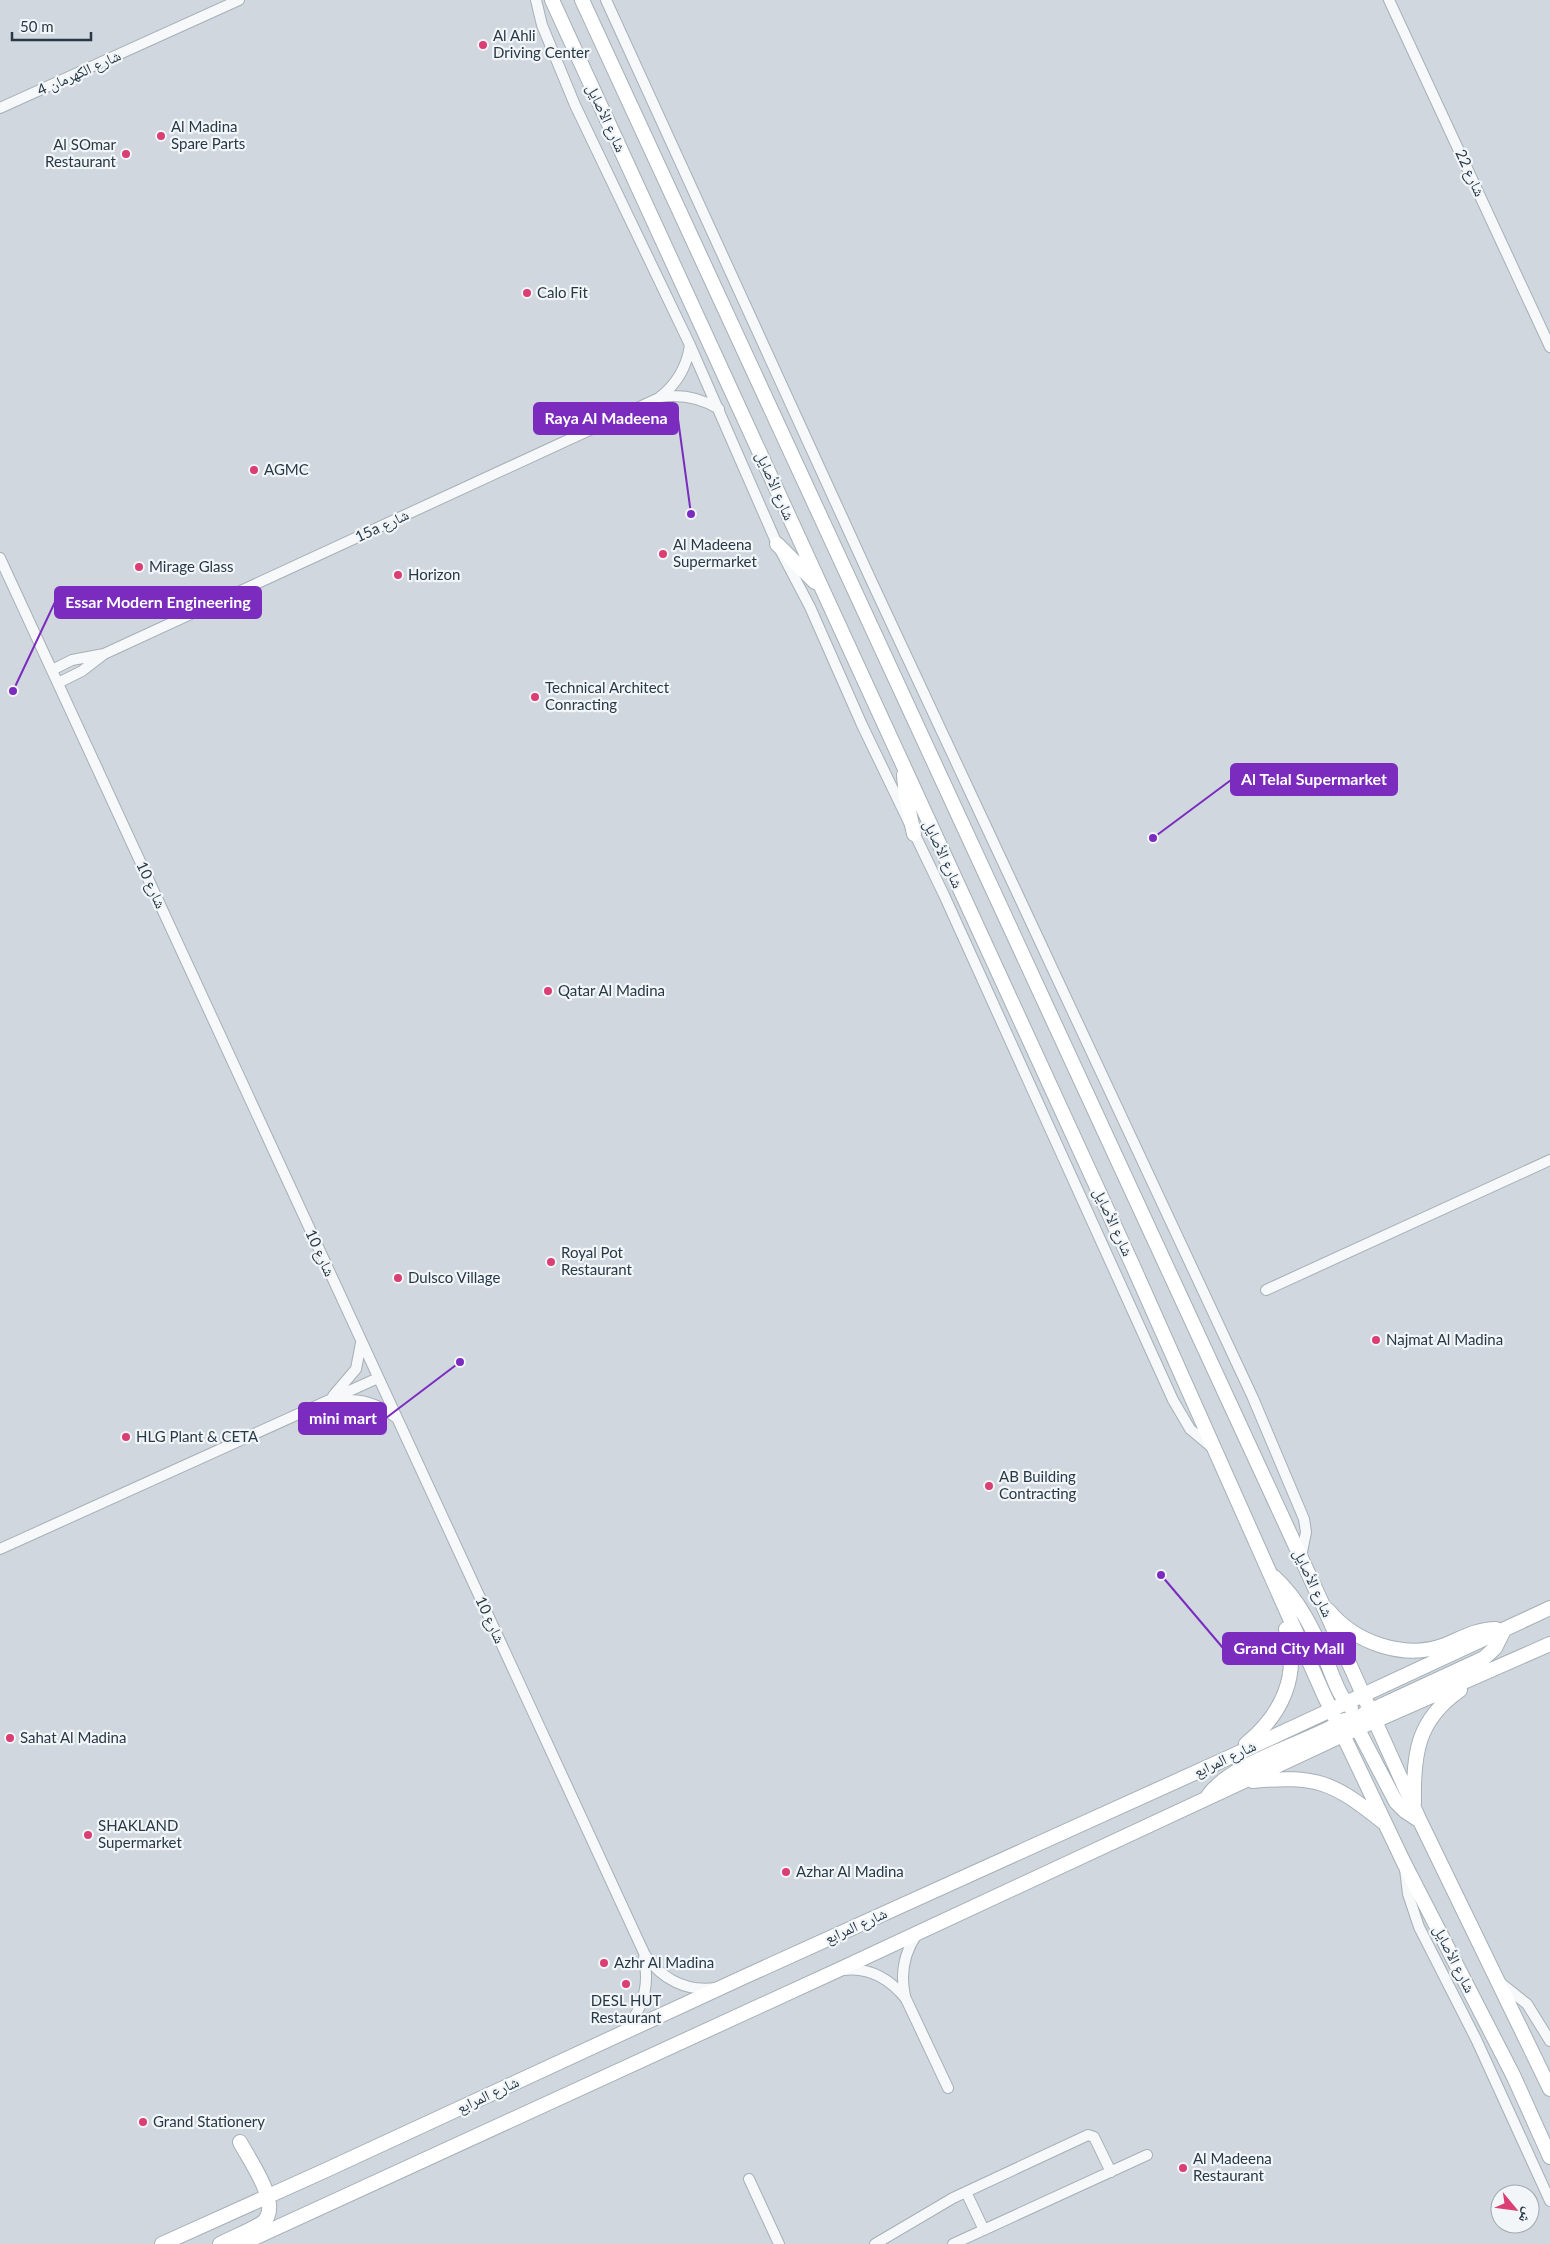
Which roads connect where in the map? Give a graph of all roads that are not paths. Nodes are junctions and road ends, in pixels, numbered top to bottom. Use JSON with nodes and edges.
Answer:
{"nodes":[{"id":1,"x":239,"y":0,"type":"edge"},
{"id":2,"x":536,"y":0,"type":"edge"},
{"id":3,"x":552,"y":0,"type":"edge"},
{"id":4,"x":582,"y":0,"type":"edge"},
{"id":5,"x":606,"y":0,"type":"edge"},
{"id":6,"x":1390,"y":0,"type":"edge"},
{"id":7,"x":0,"y":108,"type":"edge"},
{"id":8,"x":690,"y":345,"type":"junction"},
{"id":9,"x":1550,"y":347,"type":"edge"},
{"id":10,"x":660,"y":398,"type":"junction"},
{"id":11,"x":719,"y":409,"type":"junction"},
{"id":12,"x":777,"y":544,"type":"junction"},
{"id":13,"x":0,"y":558,"type":"edge"},
{"id":14,"x":821,"y":588,"type":"junction"},
{"id":15,"x":104,"y":654,"type":"junction"},
{"id":16,"x":52,"y":670,"type":"junction"},
{"id":17,"x":58,"y":684,"type":"junction"},
{"id":18,"x":904,"y":767,"type":"junction"},
{"id":19,"x":914,"y":834,"type":"junction"},
{"id":20,"x":1550,"y":1160,"type":"edge"},
{"id":21,"x":1266,"y":1290,"type":"dead end"},
{"id":22,"x":362,"y":1342,"type":"junction"},
{"id":23,"x":378,"y":1378,"type":"junction"},
{"id":24,"x":328,"y":1401,"type":"junction"},
{"id":25,"x":396,"y":1418,"type":"junction"},
{"id":26,"x":1215,"y":1450,"type":"junction"},
{"id":27,"x":0,"y":1549,"type":"edge"},
{"id":28,"x":1301,"y":1557,"type":"junction"},
{"id":29,"x":1268,"y":1571,"type":"junction"},
{"id":30,"x":1321,"y":1600,"type":"junction"},
{"id":31,"x":1550,"y":1608,"type":"edge"},
{"id":32,"x":1504,"y":1630,"type":"junction"},
{"id":33,"x":1550,"y":1644,"type":"edge"},
{"id":34,"x":1479,"y":1677,"type":"junction"},
{"id":35,"x":1363,"y":1696,"type":"junction"},
{"id":36,"x":1331,"y":1710,"type":"junction"},
{"id":37,"x":1355,"y":1719,"type":"junction"},
{"id":38,"x":1232,"y":1756,"type":"junction"},
{"id":39,"x":1242,"y":1783,"type":"junction"},
{"id":40,"x":1206,"y":1799,"type":"junction"},
{"id":41,"x":1417,"y":1814,"type":"junction"},
{"id":42,"x":1386,"y":1824,"type":"junction"},
{"id":43,"x":1404,"y":1863,"type":"junction"},
{"id":44,"x":918,"y":1933,"type":"junction"},
{"id":45,"x":641,"y":1947,"type":"junction"},
{"id":46,"x":836,"y":1971,"type":"junction"},
{"id":47,"x":1498,"y":1981,"type":"junction"},
{"id":48,"x":722,"y":1986,"type":"junction"},
{"id":49,"x":906,"y":1999,"type":"junction"},
{"id":50,"x":619,"y":2035,"type":"junction"},
{"id":51,"x":1550,"y":2041,"type":"edge"},
{"id":52,"x":948,"y":2088,"type":"dead end"},
{"id":53,"x":1550,"y":2089,"type":"edge"},
{"id":54,"x":240,"y":2142,"type":"dead end"},
{"id":55,"x":1147,"y":2156,"type":"dead end"},
{"id":56,"x":1550,"y":2157,"type":"edge"},
{"id":57,"x":1111,"y":2172,"type":"junction"},
{"id":58,"x":748,"y":2179,"type":"dead end"},
{"id":59,"x":966,"y":2192,"type":"junction"},
{"id":60,"x":268,"y":2196,"type":"junction"},
{"id":61,"x":1550,"y":2201,"type":"edge"},
{"id":62,"x":984,"y":2230,"type":"junction"},
{"id":63,"x":892,"y":2240,"type":"edge"},
{"id":64,"x":162,"y":2244,"type":"edge"},
{"id":65,"x":220,"y":2244,"type":"edge"},
{"id":66,"x":241,"y":2244,"type":"edge"},
{"id":67,"x":778,"y":2244,"type":"edge"},
{"id":68,"x":876,"y":2244,"type":"edge"},
{"id":69,"x":953,"y":2244,"type":"edge"}],
"edges":[{"from":1,"to":7,"type":"street","name":"شارع الكهرمان 4"},
{"from":2,"to":8,"type":"street"},
{"from":3,"to":14,"type":"main road","name":"شارع الأصايل"},
{"from":4,"to":28,"type":"main road","name":"شارع الأصايل"},
{"from":5,"to":28,"type":"street"},
{"from":6,"to":9,"type":"street","name":"شارع 22"},
{"from":8,"to":10,"type":"street","name":"15a شارع"},
{"from":8,"to":11,"type":"street"},
{"from":10,"to":11,"type":"street","name":"15a شارع"},
{"from":10,"to":15,"type":"street","name":"15a شارع"},
{"from":11,"to":12,"type":"street"},
{"from":12,"to":14,"type":"main road"},
{"from":12,"to":19,"type":"street"},
{"from":13,"to":16,"type":"street","name":"شارع 10"},
{"from":14,"to":18,"type":"main road","name":"شارع الأصايل"},
{"from":15,"to":16,"type":"street","name":"15a شارع"},
{"from":15,"to":17,"type":"street","name":"15a شارع"},
{"from":16,"to":17,"type":"street","name":"شارع 10"},
{"from":17,"to":22,"type":"street","name":"شارع 10"},
{"from":18,"to":19,"type":"main road"},
{"from":18,"to":26,"type":"main road","name":"شارع الأصايل"},
{"from":19,"to":26,"type":"street"},
{"from":20,"to":21,"type":"street"},
{"from":22,"to":23,"type":"street","name":"شارع 10"},
{"from":22,"to":24,"type":"street"},
{"from":23,"to":24,"type":"street"},
{"from":23,"to":25,"type":"street","name":"شارع 10"},
{"from":24,"to":25,"type":"street"},
{"from":24,"to":27,"type":"street"},
{"from":25,"to":45,"type":"street","name":"شارع 10"},
{"from":26,"to":29,"type":"main road","name":"شارع الأصايل"},
{"from":28,"to":30,"type":"main road","name":"شارع الأصايل"},
{"from":29,"to":36,"type":"main road","name":"شارع الأصايل"},
{"from":29,"to":37,"type":"main road"},
{"from":29,"to":38,"type":"main road"},
{"from":30,"to":32,"type":"main road"},
{"from":30,"to":35,"type":"main road","name":"شارع الأصايل"},
{"from":31,"to":32,"type":"main road","name":"شارع المرابع"},
{"from":32,"to":35,"type":"main road","name":"شارع المرابع"},
{"from":32,"to":37,"type":"main road"},
{"from":33,"to":34,"type":"main road","name":"شارع المرابع"},
{"from":34,"to":37,"type":"main road","name":"شارع المرابع"},
{"from":34,"to":41,"type":"main road"},
{"from":35,"to":37,"type":"main road","name":"شارع المرابع"},
{"from":36,"to":37,"type":"main road","name":"شارع الأصايل"},
{"from":36,"to":38,"type":"main road","name":"شارع المرابع"},
{"from":37,"to":39,"type":"main road","name":"شارع المرابع"},
{"from":37,"to":40,"type":"main road"},
{"from":37,"to":41,"type":"main road","name":"شارع الأصايل"},
{"from":37,"to":42,"type":"main road","name":"شارع الأصايل"},
{"from":38,"to":48,"type":"main road","name":"شارع المرابع"},
{"from":39,"to":40,"type":"main road","name":"شارع المرابع"},
{"from":39,"to":42,"type":"main road"},
{"from":40,"to":44,"type":"main road","name":"شارع المرابع"},
{"from":41,"to":47,"type":"main road","name":"شارع الأصايل"},
{"from":42,"to":43,"type":"main road","name":"شارع الأصايل"},
{"from":43,"to":56,"type":"main road","name":"شارع الأصايل"},
{"from":43,"to":61,"type":"street"},
{"from":44,"to":46,"type":"main road","name":"شارع المرابع"},
{"from":44,"to":49,"type":"street"},
{"from":45,"to":48,"type":"street","name":"شارع 10"},
{"from":45,"to":50,"type":"street","name":"شارع 10"},
{"from":46,"to":49,"type":"street"},
{"from":46,"to":66,"type":"main road","name":"شارع المرابع"},
{"from":47,"to":51,"type":"street"},
{"from":47,"to":53,"type":"main road","name":"شارع الأصايل"},
{"from":48,"to":50,"type":"main road","name":"شارع المرابع"},
{"from":49,"to":52,"type":"street"},
{"from":50,"to":60,"type":"main road","name":"شارع المرابع"},
{"from":54,"to":60,"type":"main road"},
{"from":55,"to":57,"type":"street"},
{"from":57,"to":59,"type":"street"},
{"from":57,"to":62,"type":"street"},
{"from":58,"to":67,"type":"street"},
{"from":59,"to":62,"type":"street"},
{"from":59,"to":63,"type":"street"},
{"from":60,"to":64,"type":"main road","name":"شارع المرابع"},
{"from":60,"to":65,"type":"main road"},
{"from":62,"to":69,"type":"street"},
{"from":63,"to":68,"type":"street"}]}
